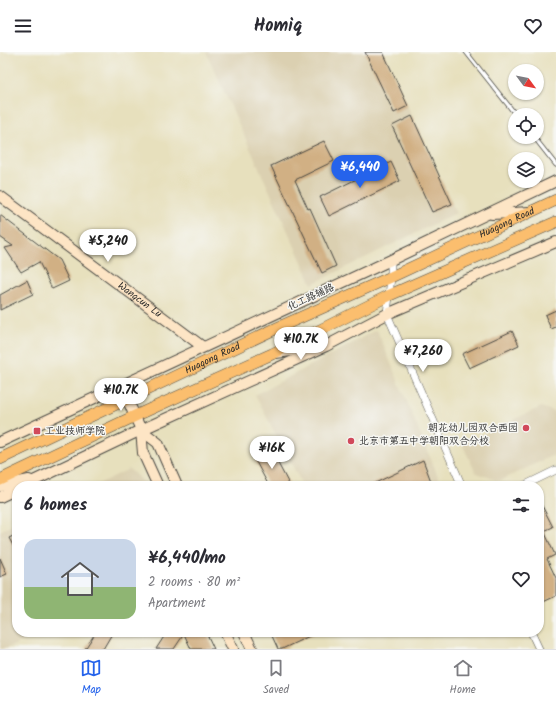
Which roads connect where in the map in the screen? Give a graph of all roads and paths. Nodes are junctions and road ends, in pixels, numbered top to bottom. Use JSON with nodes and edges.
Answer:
{"nodes":[{"id":1,"x":466,"y":52,"type":"edge"},
{"id":2,"x":510,"y":108,"type":"edge"},
{"id":3,"x":540,"y":144,"type":"edge"},
{"id":4,"x":556,"y":165,"type":"edge"},
{"id":5,"x":556,"y":181,"type":"edge"},
{"id":6,"x":0,"y":196,"type":"edge"},
{"id":7,"x":556,"y":200,"type":"edge"},
{"id":8,"x":532,"y":212,"type":"junction"},
{"id":9,"x":486,"y":214,"type":"junction"},
{"id":10,"x":556,"y":222,"type":"edge"},
{"id":11,"x":556,"y":242,"type":"edge"},
{"id":12,"x":391,"y":260,"type":"junction"},
{"id":13,"x":391,"y":277,"type":"junction"},
{"id":14,"x":390,"y":295,"type":"junction"},
{"id":15,"x":387,"y":314,"type":"junction"},
{"id":16,"x":326,"y":346,"type":"junction"},
{"id":17,"x":203,"y":347,"type":"junction"},
{"id":18,"x":272,"y":354,"type":"junction"},
{"id":19,"x":121,"y":385,"type":"junction"},
{"id":20,"x":128,"y":399,"type":"junction"},
{"id":21,"x":135,"y":416,"type":"junction"},
{"id":22,"x":141,"y":430,"type":"junction"},
{"id":23,"x":1,"y":439,"type":"edge"},
{"id":24,"x":0,"y":459,"type":"edge"},
{"id":25,"x":556,"y":470,"type":"edge"},
{"id":26,"x":41,"y":478,"type":"junction"},
{"id":27,"x":0,"y":480,"type":"edge"},
{"id":28,"x":26,"y":481,"type":"edge"},
{"id":29,"x":35,"y":481,"type":"edge"},
{"id":30,"x":156,"y":481,"type":"edge"},
{"id":31,"x":175,"y":481,"type":"edge"},
{"id":32,"x":460,"y":481,"type":"edge"},
{"id":33,"x":533,"y":481,"type":"edge"},
{"id":34,"x":12,"y":484,"type":"edge"},
{"id":35,"x":0,"y":486,"type":"edge"},
{"id":36,"x":12,"y":491,"type":"edge"},
{"id":37,"x":0,"y":497,"type":"edge"},
{"id":38,"x":227,"y":637,"type":"edge"},
{"id":39,"x":246,"y":637,"type":"edge"},
{"id":40,"x":533,"y":637,"type":"edge"},
{"id":41,"x":233,"y":649,"type":"edge"},
{"id":42,"x":252,"y":649,"type":"edge"},
{"id":43,"x":539,"y":649,"type":"edge"}],
"edges":[{"from":1,"to":2,"type":"lane"},
{"from":3,"to":4,"type":"lane"},
{"from":5,"to":9,"type":"street","name":"化工路辅路"},
{"from":6,"to":17,"type":"street","name":"Wangcun Lu"},
{"from":7,"to":8,"type":"main road","name":"Huagong Road"},
{"from":8,"to":9,"type":"street"},
{"from":8,"to":13,"type":"main road","name":"Huagong Road"},
{"from":9,"to":12,"type":"street","name":"化工路辅路"},
{"from":10,"to":14,"type":"main road","name":"Huagong Road"},
{"from":11,"to":15,"type":"street"},
{"from":12,"to":13,"type":"street"},
{"from":12,"to":17,"type":"street","name":"化工路辅路"},
{"from":13,"to":14,"type":"street"},
{"from":13,"to":20,"type":"main road","name":"Huagong Road"},
{"from":14,"to":15,"type":"street"},
{"from":14,"to":18,"type":"main road","name":"Huagong Road"},
{"from":15,"to":16,"type":"street"},
{"from":15,"to":32,"type":"street"},
{"from":16,"to":18,"type":"street"},
{"from":16,"to":22,"type":"street"},
{"from":17,"to":19,"type":"street","name":"化工路辅路"},
{"from":18,"to":21,"type":"main road","name":"Huagong Road"},
{"from":19,"to":20,"type":"street"},
{"from":19,"to":23,"type":"street","name":"化工路辅路"},
{"from":20,"to":21,"type":"street"},
{"from":20,"to":24,"type":"main road","name":"Huagong Road"},
{"from":21,"to":22,"type":"street"},
{"from":21,"to":27,"type":"main road","name":"Huagong Road"},
{"from":22,"to":26,"type":"street"},
{"from":22,"to":30,"type":"street"},
{"from":22,"to":31,"type":"street"},
{"from":25,"to":33,"type":"street"},
{"from":26,"to":28,"type":"street"},
{"from":26,"to":29,"type":"street"},
{"from":34,"to":35,"type":"street"},
{"from":36,"to":37,"type":"street"},
{"from":38,"to":41,"type":"street"},
{"from":39,"to":42,"type":"street"},
{"from":40,"to":43,"type":"street"}]}
